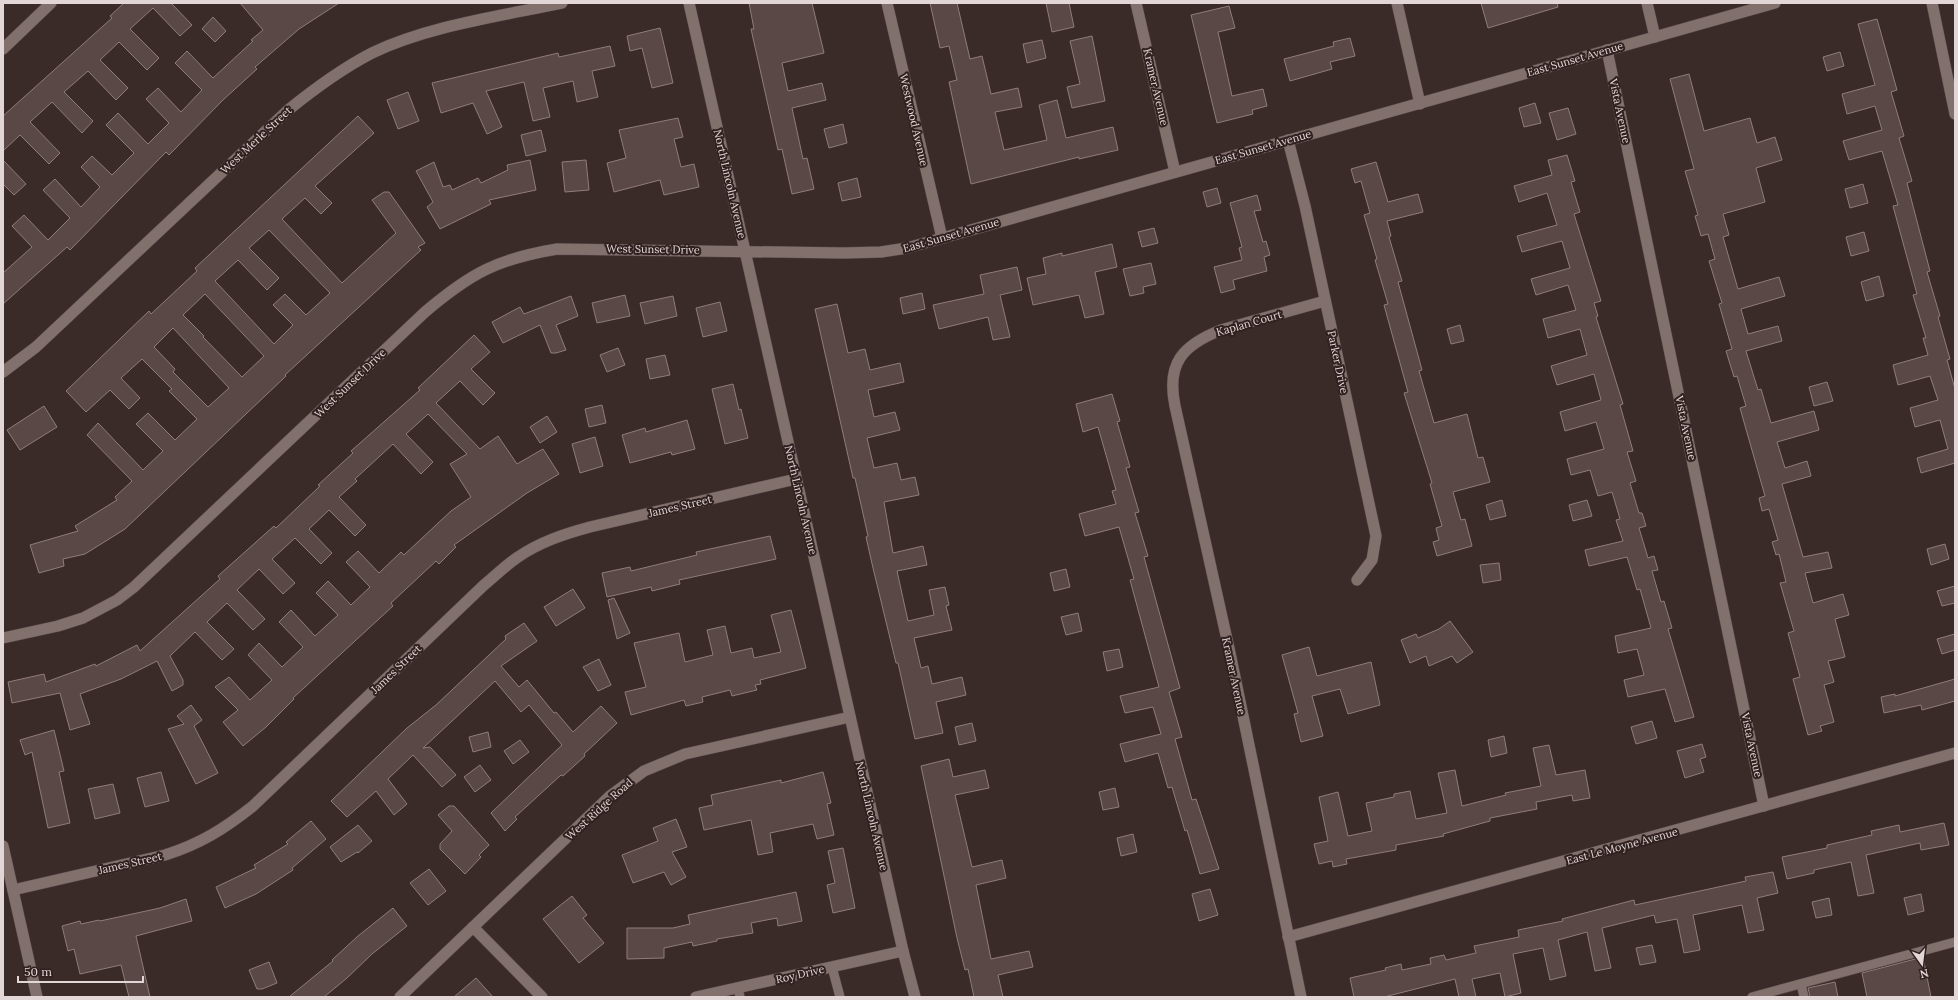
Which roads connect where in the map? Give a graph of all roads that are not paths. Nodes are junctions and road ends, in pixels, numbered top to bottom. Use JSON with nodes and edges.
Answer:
{"nodes":[{"id":1,"x":51,"y":3,"type":"edge"},
{"id":2,"x":562,"y":3,"type":"edge"},
{"id":3,"x":689,"y":3,"type":"edge"},
{"id":4,"x":887,"y":3,"type":"edge"},
{"id":5,"x":1136,"y":3,"type":"edge"},
{"id":6,"x":1397,"y":3,"type":"edge"},
{"id":7,"x":1647,"y":3,"type":"edge"},
{"id":8,"x":1775,"y":3,"type":"edge"},
{"id":9,"x":1932,"y":3,"type":"edge"},
{"id":10,"x":1655,"y":37,"type":"junction"},
{"id":11,"x":3,"y":49,"type":"edge"},
{"id":12,"x":1607,"y":50,"type":"junction"},
{"id":13,"x":1420,"y":104,"type":"junction"},
{"id":14,"x":1955,"y":114,"type":"edge"},
{"id":15,"x":1288,"y":140,"type":"junction"},
{"id":16,"x":1175,"y":172,"type":"junction"},
{"id":17,"x":942,"y":238,"type":"junction"},
{"id":18,"x":745,"y":251,"type":"junction"},
{"id":19,"x":1324,"y":301,"type":"junction"},
{"id":20,"x":1180,"y":357,"type":"joint"},
{"id":21,"x":3,"y":372,"type":"edge"},
{"id":22,"x":796,"y":479,"type":"junction"},
{"id":23,"x":1357,"y":580,"type":"dead end"},
{"id":24,"x":3,"y":638,"type":"edge"},
{"id":25,"x":850,"y":717,"type":"junction"},
{"id":26,"x":1955,"y":753,"type":"edge"},
{"id":27,"x":1764,"y":806,"type":"junction"},
{"id":28,"x":3,"y":846,"type":"edge"},
{"id":29,"x":13,"y":890,"type":"junction"},
{"id":30,"x":473,"y":927,"type":"junction"},
{"id":31,"x":1288,"y":937,"type":"junction"},
{"id":32,"x":1955,"y":942,"type":"edge"},
{"id":33,"x":903,"y":951,"type":"junction"},
{"id":34,"x":832,"y":967,"type":"junction"},
{"id":35,"x":1801,"y":984,"type":"junction"},
{"id":36,"x":739,"y":992,"type":"edge"},
{"id":37,"x":37,"y":997,"type":"edge"},
{"id":38,"x":400,"y":997,"type":"edge"},
{"id":39,"x":542,"y":997,"type":"edge"},
{"id":40,"x":696,"y":997,"type":"edge"},
{"id":41,"x":840,"y":997,"type":"edge"},
{"id":42,"x":916,"y":997,"type":"edge"},
{"id":43,"x":1300,"y":997,"type":"edge"},
{"id":44,"x":1752,"y":997,"type":"edge"},
{"id":45,"x":1804,"y":997,"type":"edge"}],
"edges":[{"from":1,"to":11,"type":"street"},
{"from":2,"to":21,"type":"street","name":"West Merle Street"},
{"from":3,"to":18,"type":"street","name":"North Lincoln Avenue"},
{"from":4,"to":17,"type":"street","name":"Westwood Avenue"},
{"from":5,"to":16,"type":"street","name":"Kramer Avenue"},
{"from":6,"to":13,"type":"street"},
{"from":7,"to":10,"type":"street"},
{"from":8,"to":10,"type":"street","name":"East Sunset Avenue"},
{"from":9,"to":14,"type":"street"},
{"from":10,"to":12,"type":"street","name":"East Sunset Avenue"},
{"from":12,"to":13,"type":"street","name":"East Sunset Avenue"},
{"from":12,"to":27,"type":"street","name":"Vista Avenue"},
{"from":13,"to":15,"type":"street","name":"East Sunset Avenue"},
{"from":15,"to":16,"type":"street","name":"East Sunset Avenue"},
{"from":15,"to":19,"type":"street","name":"Parker Drive"},
{"from":16,"to":17,"type":"street","name":"East Sunset Avenue"},
{"from":17,"to":18,"type":"street","name":"East Sunset Avenue"},
{"from":18,"to":22,"type":"street","name":"North Lincoln Avenue"},
{"from":18,"to":24,"type":"street","name":"West Sunset Drive"},
{"from":19,"to":20,"type":"street","name":"Kaplan Court"},
{"from":19,"to":23,"type":"street","name":"Parker Drive"},
{"from":20,"to":31,"type":"street","name":"Kramer Avenue"},
{"from":22,"to":25,"type":"street","name":"North Lincoln Avenue"},
{"from":22,"to":29,"type":"street","name":"James Street"},
{"from":25,"to":30,"type":"street","name":"West Ridge Road"},
{"from":25,"to":33,"type":"street","name":"North Lincoln Avenue"},
{"from":26,"to":27,"type":"street","name":"East Le Moyne Avenue"},
{"from":27,"to":31,"type":"street","name":"East Le Moyne Avenue"},
{"from":28,"to":29,"type":"street"},
{"from":29,"to":37,"type":"street"},
{"from":30,"to":38,"type":"street","name":"West Ridge Road"},
{"from":30,"to":39,"type":"street"},
{"from":31,"to":43,"type":"street","name":"Kramer Avenue"},
{"from":32,"to":35,"type":"lane"},
{"from":33,"to":34,"type":"street","name":"Roy Drive"},
{"from":33,"to":42,"type":"street","name":"North Lincoln Avenue"},
{"from":34,"to":36,"type":"street","name":"Roy Drive"},
{"from":34,"to":41,"type":"lane"},
{"from":35,"to":44,"type":"lane"},
{"from":35,"to":45,"type":"lane"},
{"from":36,"to":40,"type":"street","name":"Roy Drive"}]}
